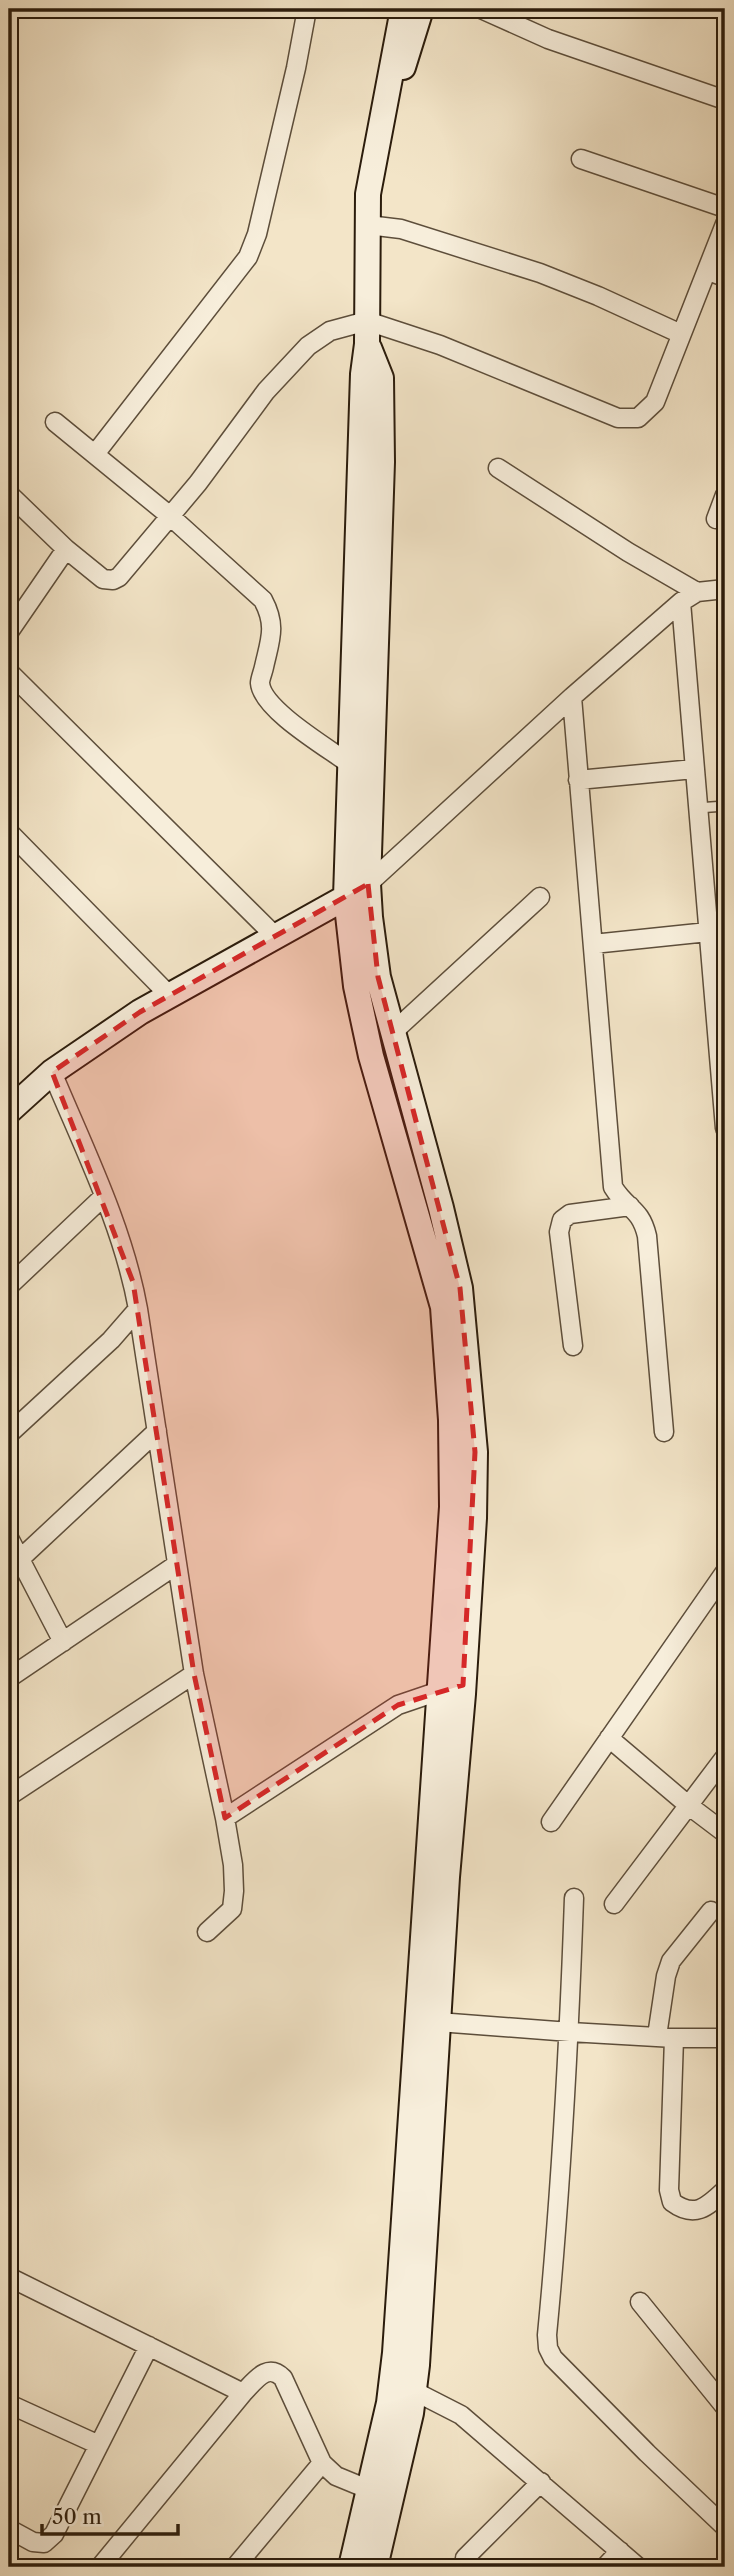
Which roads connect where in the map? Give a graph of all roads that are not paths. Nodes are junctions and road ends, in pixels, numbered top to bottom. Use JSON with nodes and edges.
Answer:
{"nodes":[{"id":1,"x":307,"y":9,"type":"edge"},
{"id":2,"x":402,"y":9,"type":"edge"},
{"id":3,"x":421,"y":9,"type":"edge"},
{"id":4,"x":481,"y":9,"type":"edge"},
{"id":5,"x":388,"y":92,"type":"junction"},
{"id":6,"x":725,"y":100,"type":"edge"},
{"id":7,"x":581,"y":159,"type":"dead end"},
{"id":8,"x":725,"y":208,"type":"edge"},
{"id":9,"x":725,"y":223,"type":"edge"},
{"id":10,"x":368,"y":225,"type":"junction"},
{"id":11,"x":708,"y":271,"type":"junction"},
{"id":12,"x":725,"y":277,"type":"edge"},
{"id":13,"x":367,"y":332,"type":"junction"},
{"id":14,"x":681,"y":334,"type":"junction"},
{"id":15,"x":55,"y":422,"type":"dead end"},
{"id":16,"x":95,"y":454,"type":"junction"},
{"id":17,"x":498,"y":468,"type":"dead end"},
{"id":18,"x":9,"y":494,"type":"edge"},
{"id":19,"x":725,"y":495,"type":"edge"},
{"id":20,"x":170,"y":516,"type":"junction"},
{"id":21,"x":716,"y":519,"type":"dead end"},
{"id":22,"x":66,"y":549,"type":"junction"},
{"id":23,"x":725,"y":589,"type":"edge"},
{"id":24,"x":697,"y":592,"type":"junction"},
{"id":25,"x":681,"y":602,"type":"junction"},
{"id":26,"x":9,"y":632,"type":"edge"},
{"id":27,"x":9,"y":672,"type":"edge"},
{"id":28,"x":572,"y":697,"type":"junction"},
{"id":29,"x":351,"y":765,"type":"junction"},
{"id":30,"x":694,"y":769,"type":"junction"},
{"id":31,"x":578,"y":780,"type":"junction"},
{"id":32,"x":725,"y":806,"type":"edge"},
{"id":33,"x":697,"y":808,"type":"junction"},
{"id":34,"x":9,"y":832,"type":"edge"},
{"id":35,"x":368,"y":884,"type":"junction"},
{"id":36,"x":346,"y":897,"type":"junction"},
{"id":37,"x":540,"y":897,"type":"dead end"},
{"id":38,"x":708,"y":932,"type":"junction"},
{"id":39,"x":276,"y":937,"type":"junction"},
{"id":40,"x":593,"y":944,"type":"junction"},
{"id":41,"x":719,"y":995,"type":"edge"},
{"id":42,"x":170,"y":996,"type":"junction"},
{"id":43,"x":393,"y":1032,"type":"junction"},
{"id":44,"x":52,"y":1072,"type":"junction"},
{"id":45,"x":723,"y":1086,"type":"edge"},
{"id":46,"x":9,"y":1111,"type":"edge"},
{"id":47,"x":725,"y":1128,"type":"edge"},
{"id":48,"x":104,"y":1196,"type":"junction"},
{"id":49,"x":630,"y":1206,"type":"junction"},
{"id":50,"x":9,"y":1286,"type":"edge"},
{"id":51,"x":138,"y":1309,"type":"junction"},
{"id":52,"x":573,"y":1346,"type":"dead end"},
{"id":53,"x":157,"y":1431,"type":"junction"},
{"id":54,"x":664,"y":1432,"type":"dead end"},
{"id":55,"x":9,"y":1434,"type":"edge"},
{"id":56,"x":9,"y":1538,"type":"edge"},
{"id":57,"x":20,"y":1559,"type":"junction"},
{"id":58,"x":176,"y":1565,"type":"junction"},
{"id":59,"x":725,"y":1572,"type":"edge"},
{"id":60,"x":63,"y":1642,"type":"junction"},
{"id":61,"x":194,"y":1674,"type":"junction"},
{"id":62,"x":9,"y":1678,"type":"edge"},
{"id":63,"x":452,"y":1687,"type":"junction"},
{"id":64,"x":609,"y":1738,"type":"junction"},
{"id":65,"x":725,"y":1756,"type":"edge"},
{"id":66,"x":9,"y":1796,"type":"edge"},
{"id":67,"x":688,"y":1805,"type":"junction"},
{"id":68,"x":225,"y":1818,"type":"junction"},
{"id":69,"x":551,"y":1822,"type":"dead end"},
{"id":70,"x":725,"y":1833,"type":"edge"},
{"id":71,"x":574,"y":1898,"type":"dead end"},
{"id":72,"x":614,"y":1903,"type":"dead end"},
{"id":73,"x":711,"y":1911,"type":"dead end"},
{"id":74,"x":208,"y":1932,"type":"dead end"},
{"id":75,"x":438,"y":2022,"type":"junction"},
{"id":76,"x":570,"y":2032,"type":"junction"},
{"id":77,"x":665,"y":2037,"type":"junction"},
{"id":78,"x":725,"y":2038,"type":"edge"},
{"id":79,"x":725,"y":2190,"type":"edge"},
{"id":80,"x":9,"y":2277,"type":"edge"},
{"id":81,"x":640,"y":2302,"type":"dead end"},
{"id":82,"x":149,"y":2346,"type":"junction"},
{"id":83,"x":414,"y":2391,"type":"junction"},
{"id":84,"x":243,"y":2393,"type":"junction"},
{"id":85,"x":9,"y":2404,"type":"edge"},
{"id":86,"x":725,"y":2406,"type":"edge"},
{"id":87,"x":99,"y":2445,"type":"junction"},
{"id":88,"x":322,"y":2463,"type":"junction"},
{"id":89,"x":541,"y":2482,"type":"junction"},
{"id":90,"x":370,"y":2490,"type":"junction"},
{"id":91,"x":725,"y":2527,"type":"edge"},
{"id":92,"x":9,"y":2529,"type":"edge"},
{"id":93,"x":620,"y":2551,"type":"junction"},
{"id":94,"x":465,"y":2558,"type":"dead end"},
{"id":95,"x":100,"y":2567,"type":"edge"},
{"id":96,"x":235,"y":2567,"type":"edge"},
{"id":97,"x":351,"y":2567,"type":"edge"},
{"id":98,"x":374,"y":2567,"type":"edge"},
{"id":99,"x":606,"y":2567,"type":"edge"},
{"id":100,"x":638,"y":2567,"type":"edge"}],
"edges":[{"from":1,"to":16,"type":"street"},
{"from":2,"to":5,"type":"main road"},
{"from":3,"to":5,"type":"main road"},
{"from":4,"to":6,"type":"street"},
{"from":5,"to":10,"type":"main road"},
{"from":7,"to":8,"type":"street"},
{"from":9,"to":11,"type":"street"},
{"from":10,"to":13,"type":"main road"},
{"from":10,"to":14,"type":"street"},
{"from":11,"to":12,"type":"street"},
{"from":11,"to":14,"type":"street"},
{"from":13,"to":14,"type":"street"},
{"from":13,"to":20,"type":"street"},
{"from":13,"to":29,"type":"main road"},
{"from":13,"to":35,"type":"main road"},
{"from":15,"to":16,"type":"street"},
{"from":16,"to":20,"type":"street"},
{"from":17,"to":24,"type":"street"},
{"from":18,"to":22,"type":"street"},
{"from":19,"to":21,"type":"street"},
{"from":20,"to":22,"type":"street"},
{"from":20,"to":29,"type":"street"},
{"from":22,"to":26,"type":"street"},
{"from":23,"to":24,"type":"street"},
{"from":24,"to":25,"type":"street"},
{"from":25,"to":28,"type":"street"},
{"from":25,"to":30,"type":"street"},
{"from":27,"to":39,"type":"street"},
{"from":28,"to":31,"type":"street"},
{"from":28,"to":35,"type":"street"},
{"from":29,"to":36,"type":"main road"},
{"from":30,"to":31,"type":"street"},
{"from":30,"to":33,"type":"street"},
{"from":31,"to":40,"type":"street"},
{"from":32,"to":33,"type":"lane"},
{"from":33,"to":38,"type":"street"},
{"from":34,"to":42,"type":"street"},
{"from":35,"to":36,"type":"main road"},
{"from":35,"to":43,"type":"main road"},
{"from":36,"to":39,"type":"main road"},
{"from":36,"to":63,"type":"main road"},
{"from":37,"to":43,"type":"street"},
{"from":38,"to":40,"type":"street"},
{"from":38,"to":41,"type":"street"},
{"from":39,"to":42,"type":"main road"},
{"from":40,"to":49,"type":"street"},
{"from":41,"to":45,"type":"street"},
{"from":42,"to":44,"type":"main road"},
{"from":43,"to":63,"type":"main road"},
{"from":44,"to":46,"type":"main road"},
{"from":44,"to":48,"type":"street"},
{"from":45,"to":47,"type":"street"},
{"from":48,"to":50,"type":"street"},
{"from":48,"to":51,"type":"street"},
{"from":49,"to":52,"type":"street"},
{"from":49,"to":54,"type":"street"},
{"from":51,"to":53,"type":"street"},
{"from":51,"to":55,"type":"street"},
{"from":53,"to":57,"type":"street"},
{"from":53,"to":58,"type":"street"},
{"from":56,"to":57,"type":"street"},
{"from":57,"to":60,"type":"street"},
{"from":58,"to":60,"type":"street"},
{"from":58,"to":61,"type":"street"},
{"from":59,"to":64,"type":"street"},
{"from":60,"to":62,"type":"street"},
{"from":61,"to":66,"type":"street"},
{"from":61,"to":68,"type":"street"},
{"from":63,"to":68,"type":"street"},
{"from":63,"to":75,"type":"main road"},
{"from":63,"to":90,"type":"main road"},
{"from":64,"to":67,"type":"street"},
{"from":64,"to":69,"type":"street"},
{"from":65,"to":67,"type":"street"},
{"from":67,"to":70,"type":"street"},
{"from":67,"to":72,"type":"street"},
{"from":68,"to":74,"type":"street"},
{"from":71,"to":76,"type":"street"},
{"from":73,"to":77,"type":"street"},
{"from":75,"to":76,"type":"street"},
{"from":75,"to":83,"type":"main road"},
{"from":76,"to":77,"type":"street"},
{"from":76,"to":91,"type":"street"},
{"from":77,"to":78,"type":"street"},
{"from":77,"to":79,"type":"street"},
{"from":80,"to":82,"type":"street"},
{"from":81,"to":86,"type":"street"},
{"from":82,"to":84,"type":"street"},
{"from":82,"to":87,"type":"street"},
{"from":83,"to":89,"type":"street"},
{"from":83,"to":98,"type":"main road"},
{"from":84,"to":88,"type":"street"},
{"from":84,"to":95,"type":"street"},
{"from":85,"to":87,"type":"street"},
{"from":87,"to":92,"type":"street"},
{"from":88,"to":90,"type":"street"},
{"from":88,"to":96,"type":"street"},
{"from":89,"to":93,"type":"street"},
{"from":89,"to":94,"type":"street"},
{"from":90,"to":97,"type":"main road"},
{"from":93,"to":99,"type":"street"},
{"from":93,"to":100,"type":"street"}]}
